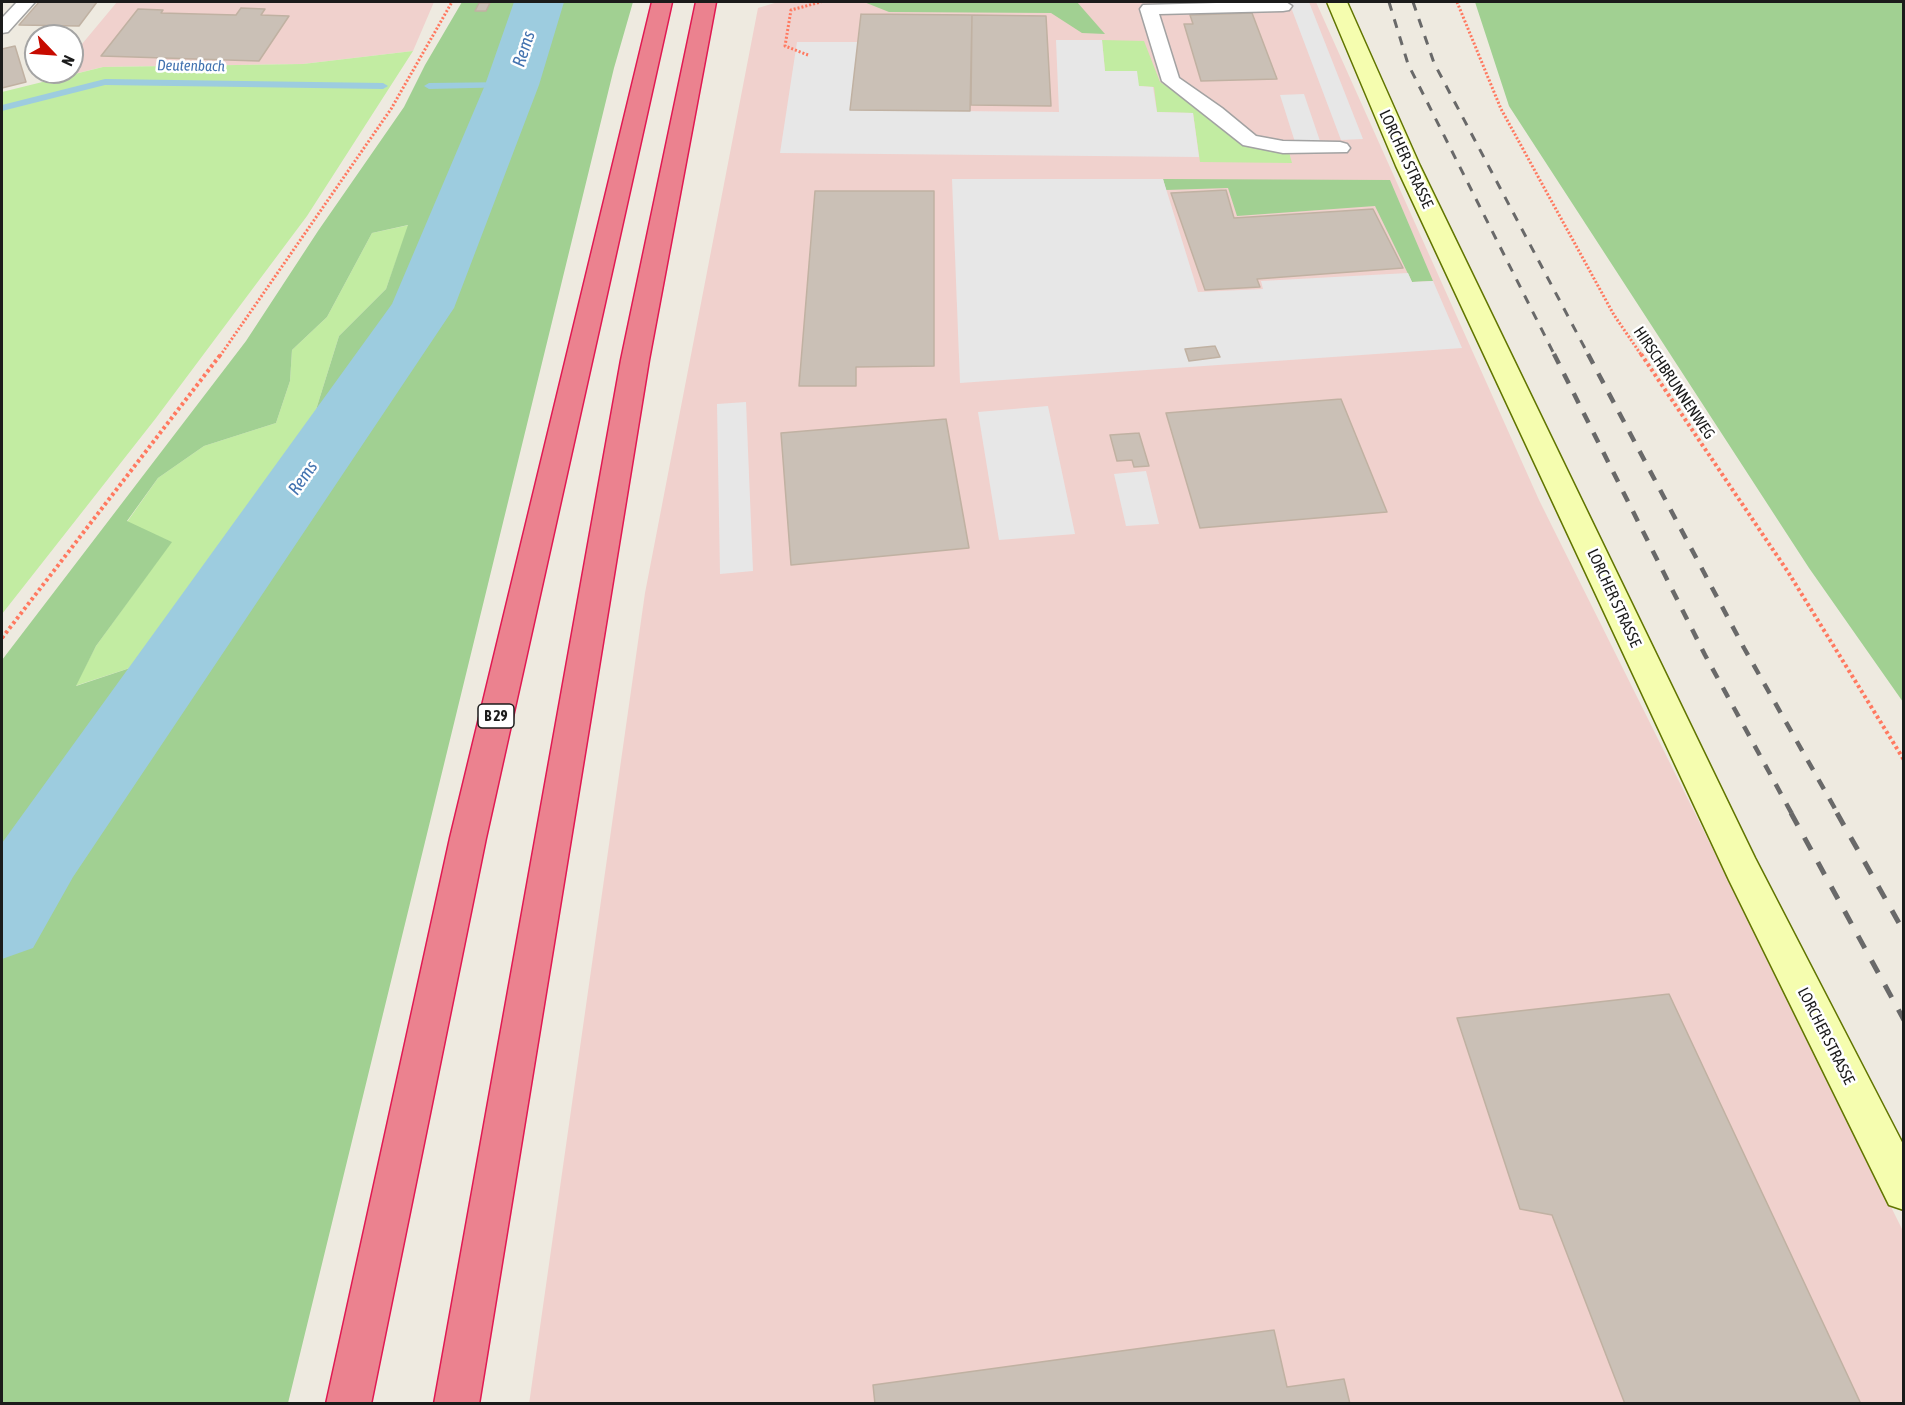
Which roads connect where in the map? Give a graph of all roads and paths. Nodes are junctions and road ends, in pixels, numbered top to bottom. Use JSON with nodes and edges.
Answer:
{"nodes":[{"id":1,"x":26,"y":2,"type":"edge"},
{"id":2,"x":452,"y":2,"type":"edge"},
{"id":3,"x":662,"y":2,"type":"edge"},
{"id":4,"x":706,"y":2,"type":"edge"},
{"id":5,"x":821,"y":2,"type":"edge"},
{"id":6,"x":1336,"y":2,"type":"edge"},
{"id":7,"x":1457,"y":2,"type":"edge"},
{"id":8,"x":1284,"y":6,"type":"dead end"},
{"id":9,"x":2,"y":28,"type":"edge"},
{"id":10,"x":808,"y":55,"type":"dead end"},
{"id":11,"x":1340,"y":148,"type":"dead end"},
{"id":12,"x":2,"y":638,"type":"edge"},
{"id":13,"x":1904,"y":760,"type":"edge"},
{"id":14,"x":1904,"y":1190,"type":"edge"},
{"id":15,"x":348,"y":1404,"type":"edge"},
{"id":16,"x":456,"y":1404,"type":"edge"}],
"edges":[{"from":1,"to":9,"type":"lane"},
{"from":2,"to":12,"type":"path"},
{"from":3,"to":15,"type":"highway","number":"B 29"},
{"from":4,"to":16,"type":"highway"},
{"from":5,"to":10,"type":"path"},
{"from":6,"to":14,"type":"street","name":"LORCHER STRASSE"},
{"from":7,"to":13,"type":"path","name":"HIRSCHBRUNNENWEG"},
{"from":8,"to":11,"type":"lane"}]}
